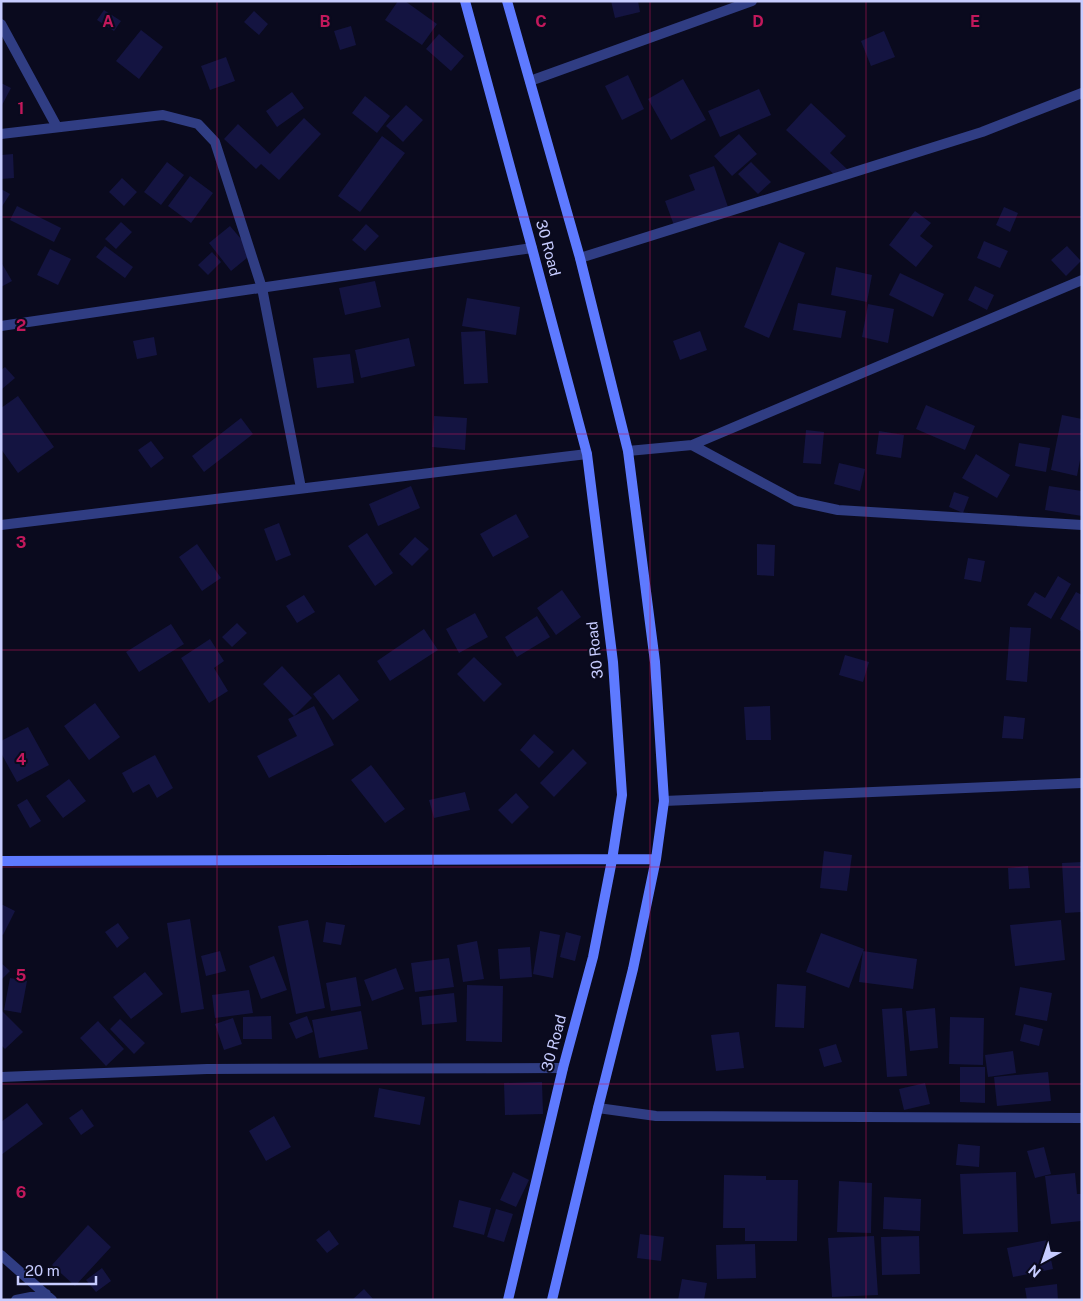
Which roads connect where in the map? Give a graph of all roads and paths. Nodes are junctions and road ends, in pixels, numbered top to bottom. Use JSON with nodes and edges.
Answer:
{"nodes":[{"id":1,"x":464,"y":1,"type":"edge"},
{"id":2,"x":507,"y":1,"type":"edge"},
{"id":3,"x":752,"y":1,"type":"edge"},
{"id":4,"x":1,"y":24,"type":"edge"},
{"id":5,"x":530,"y":82,"type":"junction"},
{"id":6,"x":1082,"y":93,"type":"edge"},
{"id":7,"x":57,"y":127,"type":"junction"},
{"id":8,"x":1,"y":134,"type":"edge"},
{"id":9,"x":532,"y":248,"type":"junction"},
{"id":10,"x":580,"y":258,"type":"junction"},
{"id":11,"x":1082,"y":280,"type":"edge"},
{"id":12,"x":262,"y":288,"type":"junction"},
{"id":13,"x":1,"y":326,"type":"edge"},
{"id":14,"x":692,"y":445,"type":"junction"},
{"id":15,"x":628,"y":451,"type":"junction"},
{"id":16,"x":586,"y":454,"type":"junction"},
{"id":17,"x":301,"y":488,"type":"junction"},
{"id":18,"x":1,"y":525,"type":"edge"},
{"id":19,"x":1082,"y":525,"type":"edge"},
{"id":20,"x":1082,"y":783,"type":"edge"},
{"id":21,"x":664,"y":801,"type":"junction"},
{"id":22,"x":656,"y":859,"type":"junction"},
{"id":23,"x":612,"y":860,"type":"junction"},
{"id":24,"x":1,"y":861,"type":"edge"},
{"id":25,"x":563,"y":1068,"type":"junction"},
{"id":26,"x":1,"y":1077,"type":"edge"},
{"id":27,"x":598,"y":1108,"type":"junction"},
{"id":28,"x":1082,"y":1118,"type":"edge"},
{"id":29,"x":1,"y":1255,"type":"edge"},
{"id":30,"x":49,"y":1297,"type":"edge"},
{"id":31,"x":16,"y":1300,"type":"edge"},
{"id":32,"x":508,"y":1300,"type":"edge"},
{"id":33,"x":552,"y":1300,"type":"edge"}],
"edges":[{"from":1,"to":9,"type":"main road","name":"30 Road"},
{"from":2,"to":5,"type":"main road","name":"30 Road"},
{"from":3,"to":5,"type":"street"},
{"from":4,"to":7,"type":"street"},
{"from":5,"to":10,"type":"main road","name":"30 Road"},
{"from":6,"to":10,"type":"street"},
{"from":7,"to":8,"type":"street"},
{"from":7,"to":12,"type":"street"},
{"from":9,"to":12,"type":"street"},
{"from":9,"to":16,"type":"main road","name":"30 Road"},
{"from":10,"to":15,"type":"main road","name":"30 Road"},
{"from":11,"to":14,"type":"street"},
{"from":12,"to":13,"type":"street"},
{"from":12,"to":17,"type":"street"},
{"from":14,"to":15,"type":"street"},
{"from":14,"to":19,"type":"street"},
{"from":15,"to":21,"type":"main road","name":"30 Road"},
{"from":16,"to":17,"type":"street"},
{"from":16,"to":23,"type":"main road","name":"30 Road"},
{"from":17,"to":18,"type":"street"},
{"from":20,"to":21,"type":"street"},
{"from":21,"to":22,"type":"main road","name":"30 Road"},
{"from":22,"to":23,"type":"main road"},
{"from":22,"to":27,"type":"main road","name":"30 Road"},
{"from":23,"to":24,"type":"main road"},
{"from":23,"to":25,"type":"main road","name":"30 Road"},
{"from":25,"to":26,"type":"street"},
{"from":25,"to":32,"type":"main road","name":"30 Road"},
{"from":27,"to":28,"type":"street"},
{"from":27,"to":33,"type":"main road","name":"30 Road"},
{"from":29,"to":30,"type":"street"},
{"from":30,"to":31,"type":"street"}]}
